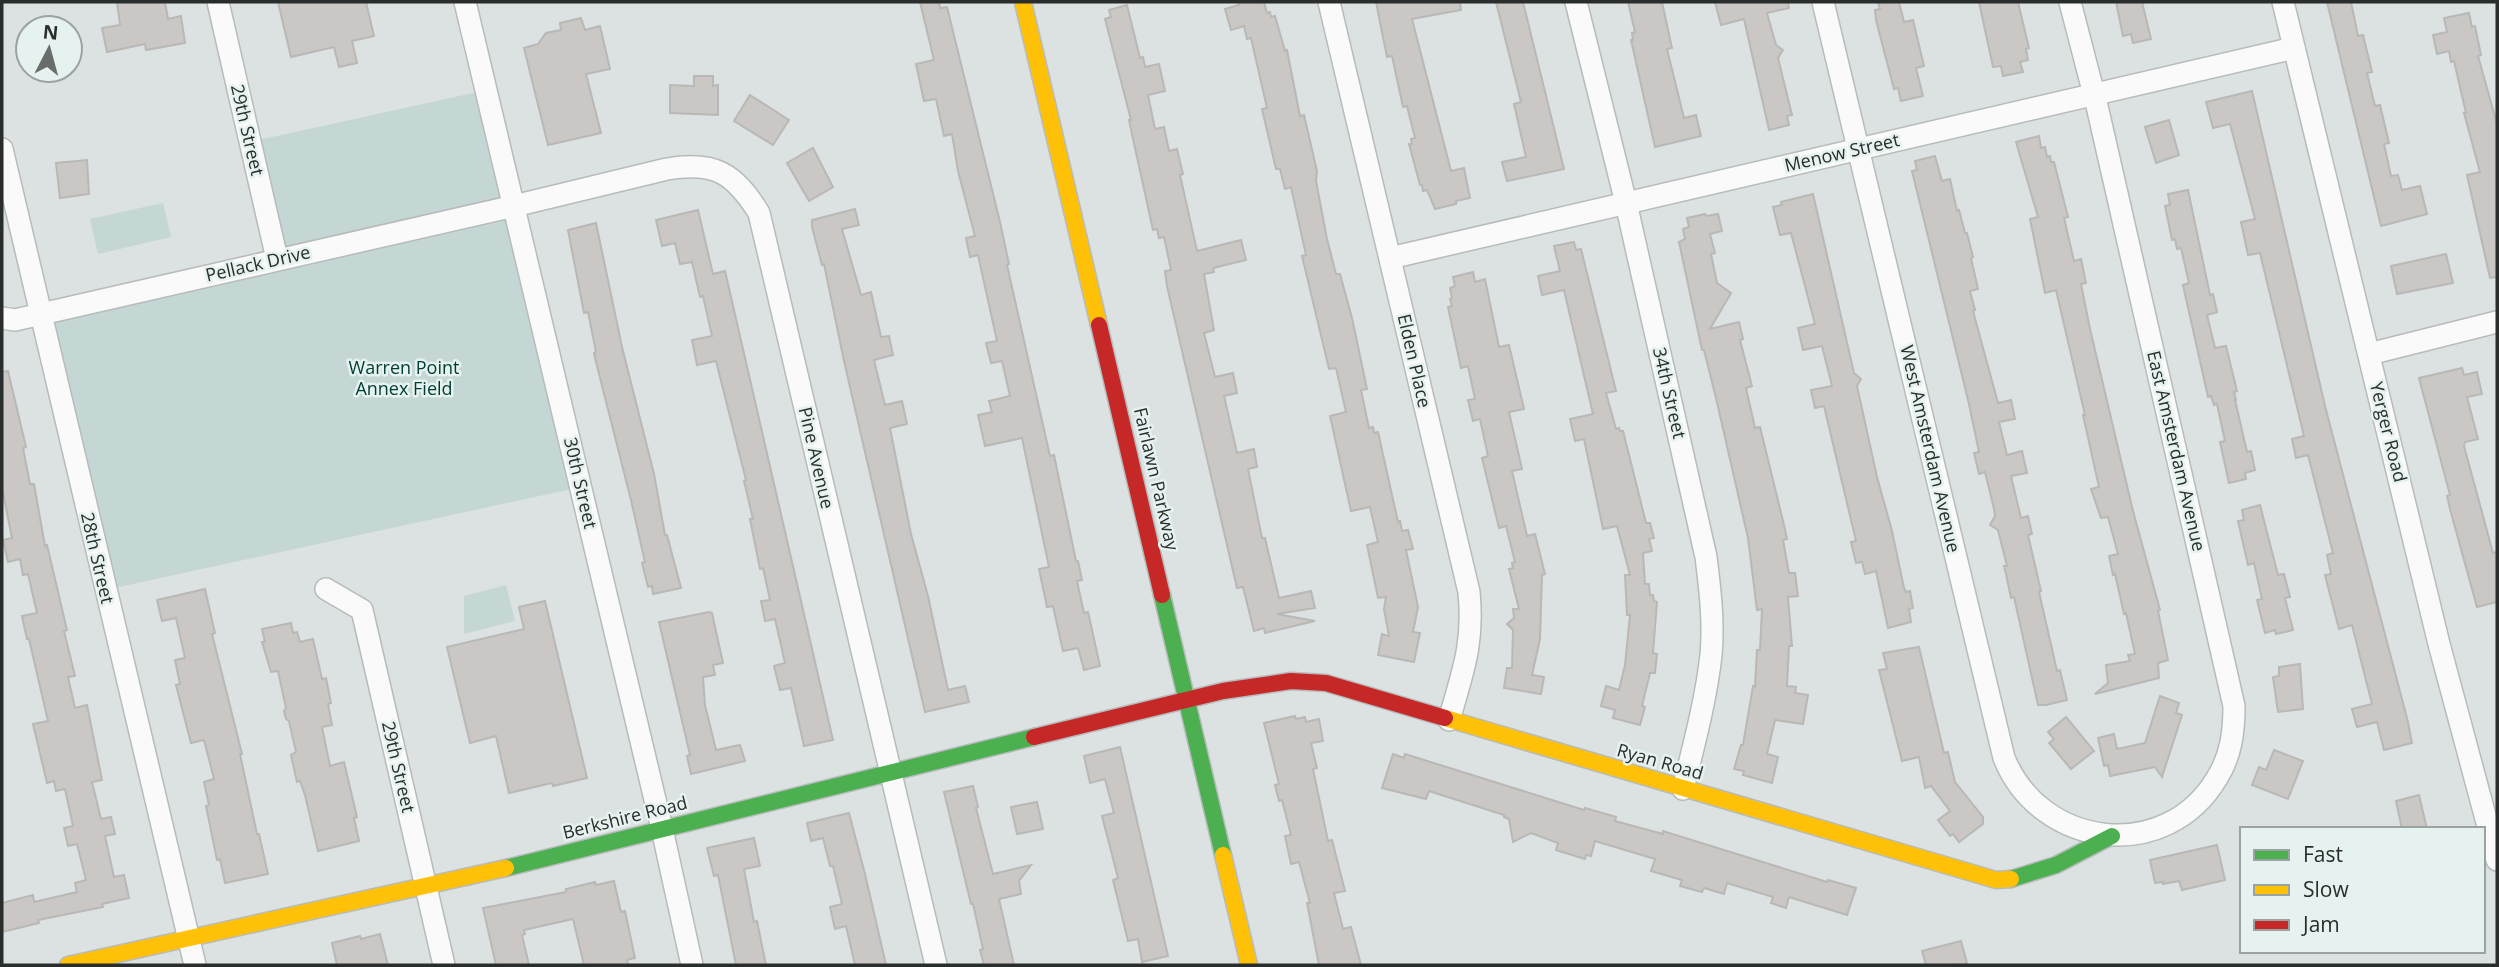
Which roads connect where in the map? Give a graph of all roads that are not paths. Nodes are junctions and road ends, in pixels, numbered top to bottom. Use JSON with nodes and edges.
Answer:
{"nodes":[{"id":1,"x":218,"y":2,"type":"edge"},
{"id":2,"x":465,"y":2,"type":"edge"},
{"id":3,"x":1023,"y":2,"type":"edge"},
{"id":4,"x":1329,"y":2,"type":"edge"},
{"id":5,"x":1576,"y":2,"type":"edge"},
{"id":6,"x":1823,"y":2,"type":"edge"},
{"id":7,"x":2070,"y":2,"type":"edge"},
{"id":8,"x":2283,"y":2,"type":"edge"},
{"id":9,"x":2294,"y":48,"type":"junction"},
{"id":10,"x":2094,"y":94,"type":"junction"},
{"id":11,"x":2,"y":149,"type":"edge"},
{"id":12,"x":1858,"y":149,"type":"junction"},
{"id":13,"x":1626,"y":203,"type":"junction"},
{"id":14,"x":514,"y":206,"type":"junction"},
{"id":15,"x":1390,"y":258,"type":"junction"},
{"id":16,"x":277,"y":259,"type":"junction"},
{"id":17,"x":39,"y":315,"type":"junction"},
{"id":18,"x":2,"y":318,"type":"edge"},
{"id":19,"x":2497,"y":322,"type":"edge"},
{"id":20,"x":2369,"y":354,"type":"junction"},
{"id":21,"x":326,"y":589,"type":"dead end"},
{"id":22,"x":1188,"y":699,"type":"junction"},
{"id":23,"x":1449,"y":720,"type":"junction"},
{"id":24,"x":890,"y":773,"type":"junction"},
{"id":25,"x":1683,"y":789,"type":"junction"},
{"id":26,"x":662,"y":829,"type":"junction"},
{"id":27,"x":2112,"y":836,"type":"junction"},
{"id":28,"x":2497,"y":860,"type":"edge"},
{"id":29,"x":426,"y":887,"type":"junction"},
{"id":30,"x":189,"y":939,"type":"junction"},
{"id":31,"x":68,"y":965,"type":"edge"},
{"id":32,"x":195,"y":965,"type":"edge"},
{"id":33,"x":444,"y":965,"type":"edge"},
{"id":34,"x":692,"y":965,"type":"edge"},
{"id":35,"x":936,"y":965,"type":"edge"},
{"id":36,"x":1250,"y":965,"type":"edge"}],
"edges":[{"from":1,"to":16,"type":"street","name":"29th Street"},
{"from":2,"to":14,"type":"street","name":"30th Street"},
{"from":3,"to":22,"type":"street","name":"Fairlawn Parkway"},
{"from":4,"to":15,"type":"street","name":"Elden Place"},
{"from":5,"to":13,"type":"street","name":"34th Street"},
{"from":6,"to":12,"type":"street","name":"West Amsterdam Avenue"},
{"from":7,"to":10,"type":"street","name":"East Amsterdam Avenue"},
{"from":8,"to":9,"type":"street","name":"Yerger Road"},
{"from":9,"to":10,"type":"street","name":"Menow Street"},
{"from":9,"to":20,"type":"street","name":"Yerger Road"},
{"from":10,"to":12,"type":"street","name":"Menow Street"},
{"from":10,"to":27,"type":"street","name":"East Amsterdam Avenue"},
{"from":11,"to":17,"type":"street","name":"28th Street"},
{"from":12,"to":13,"type":"street","name":"Menow Street"},
{"from":12,"to":27,"type":"street","name":"West Amsterdam Avenue"},
{"from":13,"to":15,"type":"street","name":"Menow Street"},
{"from":13,"to":25,"type":"street","name":"34th Street"},
{"from":14,"to":16,"type":"street","name":"Pellack Drive"},
{"from":14,"to":24,"type":"street","name":"Pine Avenue"},
{"from":14,"to":26,"type":"street","name":"30th Street"},
{"from":15,"to":23,"type":"street","name":"Elden Place"},
{"from":16,"to":17,"type":"street","name":"Pellack Drive"},
{"from":17,"to":18,"type":"street","name":"Pellack Drive"},
{"from":17,"to":30,"type":"street","name":"28th Street"},
{"from":19,"to":20,"type":"street"},
{"from":20,"to":28,"type":"street","name":"Yerger Road"},
{"from":21,"to":29,"type":"street","name":"29th Street"},
{"from":22,"to":23,"type":"street","name":"Ryan Road"},
{"from":22,"to":24,"type":"street","name":"Berkshire Road"},
{"from":22,"to":36,"type":"street","name":"Fairlawn Parkway"},
{"from":23,"to":25,"type":"street","name":"Ryan Road"},
{"from":24,"to":26,"type":"street","name":"Berkshire Road"},
{"from":24,"to":35,"type":"street","name":"Pine Avenue"},
{"from":25,"to":27,"type":"street","name":"Ryan Road"},
{"from":26,"to":29,"type":"street","name":"Berkshire Road"},
{"from":26,"to":34,"type":"street","name":"30th Street"},
{"from":29,"to":30,"type":"street","name":"Berkshire Road"},
{"from":29,"to":33,"type":"street","name":"29th Street"},
{"from":30,"to":31,"type":"street","name":"Berkshire Road"},
{"from":30,"to":32,"type":"street","name":"28th Street"}]}
